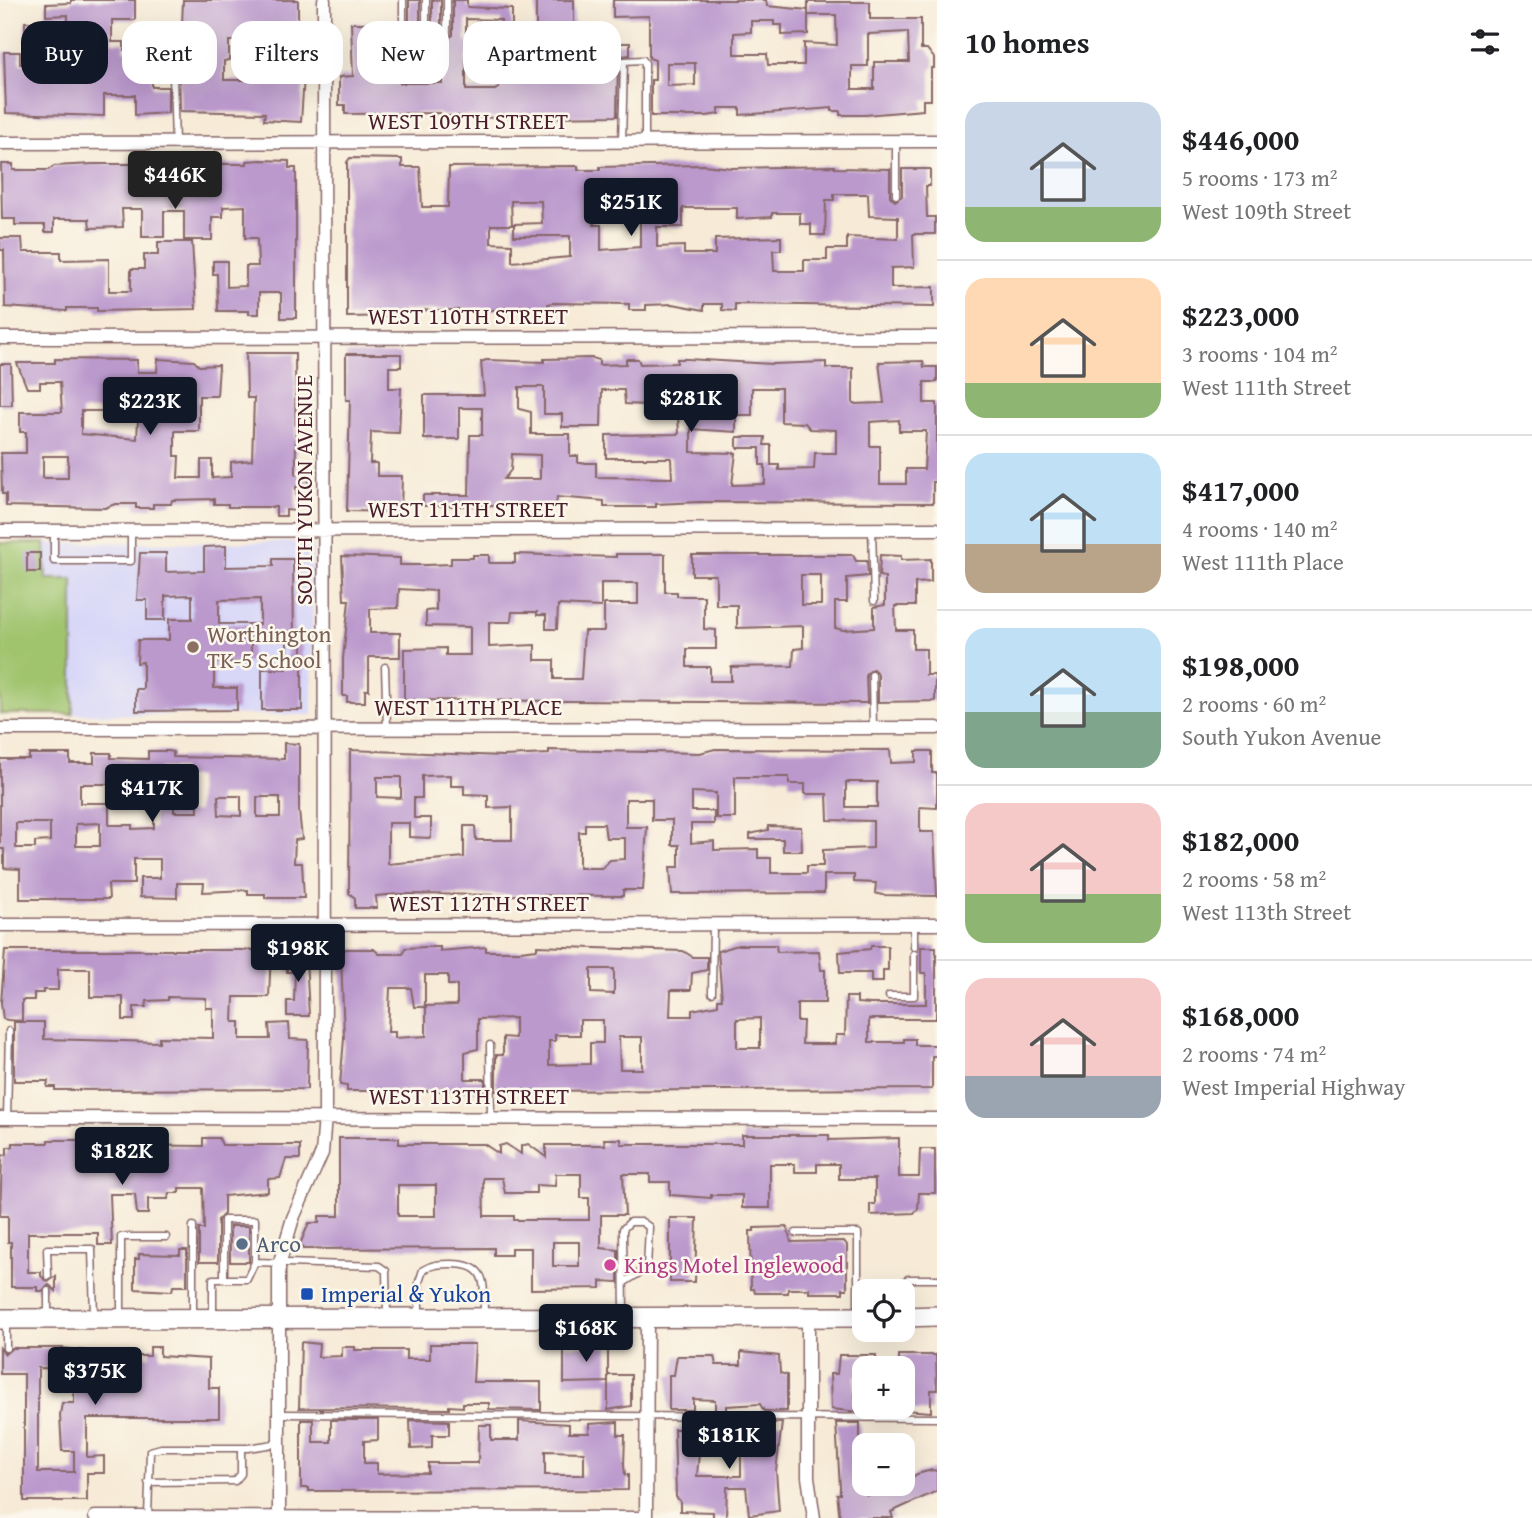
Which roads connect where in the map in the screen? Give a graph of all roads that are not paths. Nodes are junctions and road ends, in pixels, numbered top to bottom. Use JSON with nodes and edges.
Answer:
{"nodes":[{"id":1,"x":324,"y":0,"type":"edge"},
{"id":2,"x":403,"y":0,"type":"edge"},
{"id":3,"x":426,"y":0,"type":"edge"},
{"id":4,"x":447,"y":0,"type":"edge"},
{"id":5,"x":402,"y":21,"type":"edge"},
{"id":6,"x":426,"y":21,"type":"edge"},
{"id":7,"x":447,"y":21,"type":"edge"},
{"id":8,"x":173,"y":84,"type":"edge"},
{"id":9,"x":896,"y":141,"type":"junction"},
{"id":10,"x":937,"y":141,"type":"edge"},
{"id":11,"x":324,"y":142,"type":"junction"},
{"id":12,"x":622,"y":142,"type":"junction"},
{"id":13,"x":645,"y":142,"type":"junction"},
{"id":14,"x":0,"y":143,"type":"edge"},
{"id":15,"x":175,"y":143,"type":"junction"},
{"id":16,"x":896,"y":195,"type":"dead end"},
{"id":17,"x":937,"y":337,"type":"edge"},
{"id":18,"x":0,"y":338,"type":"edge"},
{"id":19,"x":325,"y":338,"type":"junction"},
{"id":20,"x":872,"y":529,"type":"junction"},
{"id":21,"x":937,"y":529,"type":"edge"},
{"id":22,"x":324,"y":530,"type":"junction"},
{"id":23,"x":0,"y":531,"type":"edge"},
{"id":24,"x":54,"y":531,"type":"junction"},
{"id":25,"x":131,"y":531,"type":"junction"},
{"id":26,"x":873,"y":601,"type":"dead end"},
{"id":27,"x":386,"y":667,"type":"dead end"},
{"id":28,"x":872,"y":675,"type":"dead end"},
{"id":29,"x":873,"y":728,"type":"junction"},
{"id":30,"x":937,"y":728,"type":"edge"},
{"id":31,"x":0,"y":729,"type":"edge"},
{"id":32,"x":325,"y":729,"type":"junction"},
{"id":33,"x":387,"y":729,"type":"junction"},
{"id":34,"x":713,"y":924,"type":"junction"},
{"id":35,"x":914,"y":924,"type":"junction"},
{"id":36,"x":937,"y":924,"type":"edge"},
{"id":37,"x":0,"y":925,"type":"edge"},
{"id":38,"x":326,"y":925,"type":"junction"},
{"id":39,"x":712,"y":993,"type":"dead end"},
{"id":40,"x":889,"y":996,"type":"dead end"},
{"id":41,"x":9,"y":1031,"type":"dead end"},
{"id":42,"x":490,"y":1045,"type":"dead end"},
{"id":43,"x":325,"y":1117,"type":"junction"},
{"id":44,"x":4,"y":1118,"type":"edge"},
{"id":45,"x":491,"y":1118,"type":"junction"},
{"id":46,"x":937,"y":1119,"type":"edge"},
{"id":47,"x":193,"y":1226,"type":"dead end"},
{"id":48,"x":796,"y":1233,"type":"dead end"},
{"id":49,"x":166,"y":1237,"type":"dead end"},
{"id":50,"x":255,"y":1262,"type":"junction"},
{"id":51,"x":279,"y":1265,"type":"junction"},
{"id":52,"x":48,"y":1276,"type":"dead end"},
{"id":53,"x":224,"y":1279,"type":"junction"},
{"id":54,"x":860,"y":1279,"type":"edge"},
{"id":55,"x":915,"y":1279,"type":"edge"},
{"id":56,"x":937,"y":1279,"type":"edge"},
{"id":57,"x":625,"y":1282,"type":"junction"},
{"id":58,"x":48,"y":1291,"type":"dead end"},
{"id":59,"x":808,"y":1317,"type":"junction"},
{"id":60,"x":852,"y":1317,"type":"edge"},
{"id":61,"x":915,"y":1317,"type":"edge"},
{"id":62,"x":937,"y":1317,"type":"edge"},
{"id":63,"x":3,"y":1319,"type":"edge"},
{"id":64,"x":48,"y":1319,"type":"junction"},
{"id":65,"x":624,"y":1319,"type":"junction"},
{"id":66,"x":94,"y":1320,"type":"junction"},
{"id":67,"x":121,"y":1320,"type":"junction"},
{"id":68,"x":193,"y":1320,"type":"junction"},
{"id":69,"x":213,"y":1320,"type":"junction"},
{"id":70,"x":277,"y":1320,"type":"junction"},
{"id":71,"x":387,"y":1320,"type":"junction"},
{"id":72,"x":419,"y":1320,"type":"junction"},
{"id":73,"x":484,"y":1320,"type":"junction"},
{"id":74,"x":647,"y":1320,"type":"junction"},
{"id":75,"x":6,"y":1348,"type":"dead end"},
{"id":76,"x":278,"y":1414,"type":"junction"},
{"id":77,"x":645,"y":1416,"type":"junction"},
{"id":78,"x":807,"y":1418,"type":"junction"},
{"id":79,"x":937,"y":1418,"type":"edge"},
{"id":80,"x":281,"y":1443,"type":"junction"},
{"id":81,"x":241,"y":1448,"type":"junction"},
{"id":82,"x":148,"y":1482,"type":"junction"},
{"id":83,"x":95,"y":1517,"type":"edge"},
{"id":84,"x":148,"y":1518,"type":"edge"},
{"id":85,"x":279,"y":1518,"type":"edge"},
{"id":86,"x":646,"y":1518,"type":"edge"},
{"id":87,"x":814,"y":1518,"type":"edge"}],
"edges":[{"from":1,"to":11,"type":"street","name":"SOUTH YUKON AVENUE"},
{"from":2,"to":5,"type":"lane"},
{"from":3,"to":6,"type":"lane"},
{"from":4,"to":7,"type":"lane"},
{"from":8,"to":15,"type":"lane"},
{"from":9,"to":10,"type":"street","name":"WEST 109TH STREET"},
{"from":9,"to":13,"type":"street","name":"WEST 109TH STREET"},
{"from":9,"to":16,"type":"lane"},
{"from":11,"to":12,"type":"street","name":"WEST 109TH STREET"},
{"from":11,"to":15,"type":"street","name":"WEST 109TH STREET"},
{"from":11,"to":19,"type":"street","name":"SOUTH YUKON AVENUE"},
{"from":12,"to":13,"type":"street","name":"WEST 109TH STREET"},
{"from":12,"to":13,"type":"lane"},
{"from":14,"to":15,"type":"street","name":"WEST 109TH STREET"},
{"from":17,"to":19,"type":"street","name":"WEST 110TH STREET"},
{"from":18,"to":19,"type":"street","name":"WEST 110TH STREET"},
{"from":19,"to":22,"type":"street","name":"SOUTH YUKON AVENUE"},
{"from":20,"to":21,"type":"street","name":"WEST 111TH STREET"},
{"from":20,"to":22,"type":"street","name":"WEST 111TH STREET"},
{"from":20,"to":26,"type":"lane"},
{"from":22,"to":25,"type":"street","name":"WEST 111TH STREET"},
{"from":22,"to":32,"type":"street","name":"SOUTH YUKON AVENUE"},
{"from":23,"to":24,"type":"street","name":"WEST 111TH STREET"},
{"from":24,"to":25,"type":"street","name":"WEST 111TH STREET"},
{"from":24,"to":25,"type":"lane"},
{"from":27,"to":33,"type":"lane"},
{"from":28,"to":29,"type":"lane"},
{"from":29,"to":30,"type":"street","name":"WEST 111TH PLACE"},
{"from":29,"to":33,"type":"street","name":"WEST 111TH PLACE"},
{"from":31,"to":32,"type":"street","name":"WEST 111TH PLACE"},
{"from":32,"to":33,"type":"street","name":"WEST 111TH PLACE"},
{"from":32,"to":38,"type":"street","name":"SOUTH YUKON AVENUE"},
{"from":34,"to":35,"type":"street","name":"WEST 112TH STREET"},
{"from":34,"to":38,"type":"street","name":"WEST 112TH STREET"},
{"from":34,"to":39,"type":"lane"},
{"from":35,"to":36,"type":"street","name":"WEST 112TH STREET"},
{"from":35,"to":40,"type":"lane"},
{"from":37,"to":38,"type":"street","name":"WEST 112TH STREET"},
{"from":38,"to":43,"type":"street","name":"SOUTH YUKON AVENUE"},
{"from":41,"to":44,"type":"lane"},
{"from":42,"to":45,"type":"lane"},
{"from":43,"to":44,"type":"street","name":"WEST 113TH STREET"},
{"from":43,"to":45,"type":"street","name":"WEST 113TH STREET"},
{"from":43,"to":51,"type":"street","name":"SOUTH YUKON AVENUE"},
{"from":45,"to":46,"type":"street","name":"WEST 113TH STREET"},
{"from":47,"to":68,"type":"lane"},
{"from":48,"to":54,"type":"lane"},
{"from":49,"to":67,"type":"lane"},
{"from":50,"to":51,"type":"lane"},
{"from":50,"to":53,"type":"lane"},
{"from":50,"to":53,"type":"lane"},
{"from":51,"to":70,"type":"street","name":"SOUTH YUKON AVENUE"},
{"from":51,"to":71,"type":"lane"},
{"from":52,"to":66,"type":"lane"},
{"from":53,"to":69,"type":"lane"},
{"from":55,"to":56,"type":"lane"},
{"from":57,"to":57,"type":"lane"},
{"from":57,"to":65,"type":"lane"},
{"from":58,"to":64,"type":"lane"},
{"from":59,"to":60,"type":"main road"},
{"from":59,"to":74,"type":"main road"},
{"from":59,"to":78,"type":"street"},
{"from":61,"to":62,"type":"main road"},
{"from":63,"to":64,"type":"main road"},
{"from":63,"to":75,"type":"lane"},
{"from":64,"to":66,"type":"main road"},
{"from":65,"to":73,"type":"main road"},
{"from":65,"to":74,"type":"main road"},
{"from":66,"to":67,"type":"main road"},
{"from":67,"to":68,"type":"main road"},
{"from":68,"to":69,"type":"main road"},
{"from":69,"to":70,"type":"main road"},
{"from":70,"to":71,"type":"main road"},
{"from":70,"to":76,"type":"street","name":"SOUTH YUKON AVENUE"},
{"from":71,"to":72,"type":"main road"},
{"from":72,"to":73,"type":"main road"},
{"from":72,"to":73,"type":"lane"},
{"from":74,"to":77,"type":"street"},
{"from":76,"to":77,"type":"lane"},
{"from":76,"to":80,"type":"street","name":"SOUTH YUKON AVENUE"},
{"from":77,"to":78,"type":"lane"},
{"from":77,"to":86,"type":"street"},
{"from":78,"to":79,"type":"lane"},
{"from":78,"to":87,"type":"street"},
{"from":80,"to":81,"type":"lane"},
{"from":80,"to":85,"type":"street","name":"SOUTH YUKON AVENUE"},
{"from":81,"to":82,"type":"lane"},
{"from":81,"to":82,"type":"lane"},
{"from":82,"to":84,"type":"lane"},
{"from":83,"to":84,"type":"street"},
{"from":84,"to":85,"type":"street"},
{"from":85,"to":86,"type":"street"}]}
